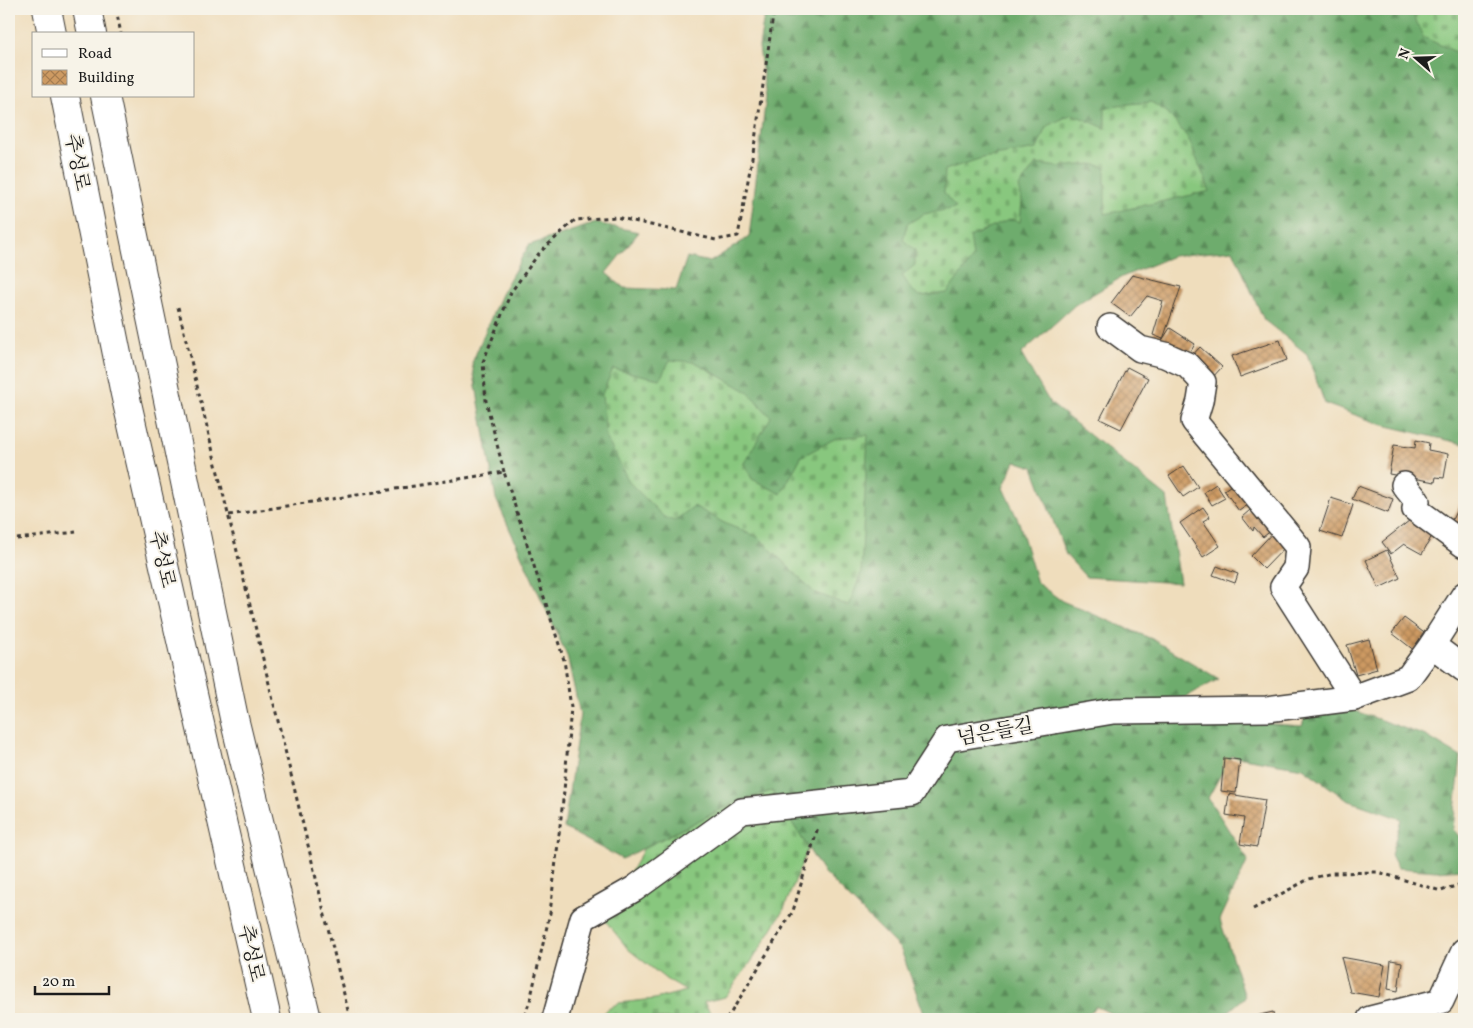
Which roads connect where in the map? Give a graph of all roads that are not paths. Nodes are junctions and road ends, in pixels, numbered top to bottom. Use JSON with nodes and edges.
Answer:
{"nodes":[{"id":1,"x":47,"y":9,"type":"edge"},
{"id":2,"x":87,"y":9,"type":"edge"},
{"id":3,"x":52,"y":32,"type":"edge"},
{"id":4,"x":92,"y":32,"type":"edge"},
{"id":5,"x":65,"y":98,"type":"edge"},
{"id":6,"x":105,"y":98,"type":"edge"},
{"id":7,"x":1110,"y":326,"type":"dead end"},
{"id":8,"x":1404,"y":485,"type":"dead end"},
{"id":9,"x":1464,"y":545,"type":"edge"},
{"id":10,"x":1464,"y":595,"type":"edge"},
{"id":11,"x":1432,"y":645,"type":"junction"},
{"id":12,"x":1464,"y":669,"type":"edge"},
{"id":13,"x":1354,"y":698,"type":"junction"},
{"id":14,"x":1464,"y":951,"type":"edge"},
{"id":15,"x":267,"y":1019,"type":"edge"},
{"id":16,"x":307,"y":1019,"type":"edge"},
{"id":17,"x":555,"y":1019,"type":"edge"},
{"id":18,"x":1370,"y":1019,"type":"edge"}],
"edges":[{"from":1,"to":3,"type":"main road"},
{"from":2,"to":4,"type":"main road"},
{"from":5,"to":15,"type":"main road","name":"추성로"},
{"from":6,"to":16,"type":"main road","name":"추성로"},
{"from":7,"to":13,"type":"street"},
{"from":8,"to":9,"type":"street"},
{"from":10,"to":11,"type":"street","name":"넘은들길"},
{"from":11,"to":12,"type":"street"},
{"from":11,"to":13,"type":"street","name":"넘은들길"},
{"from":13,"to":17,"type":"street","name":"넘은들길"},
{"from":14,"to":18,"type":"street"}]}
